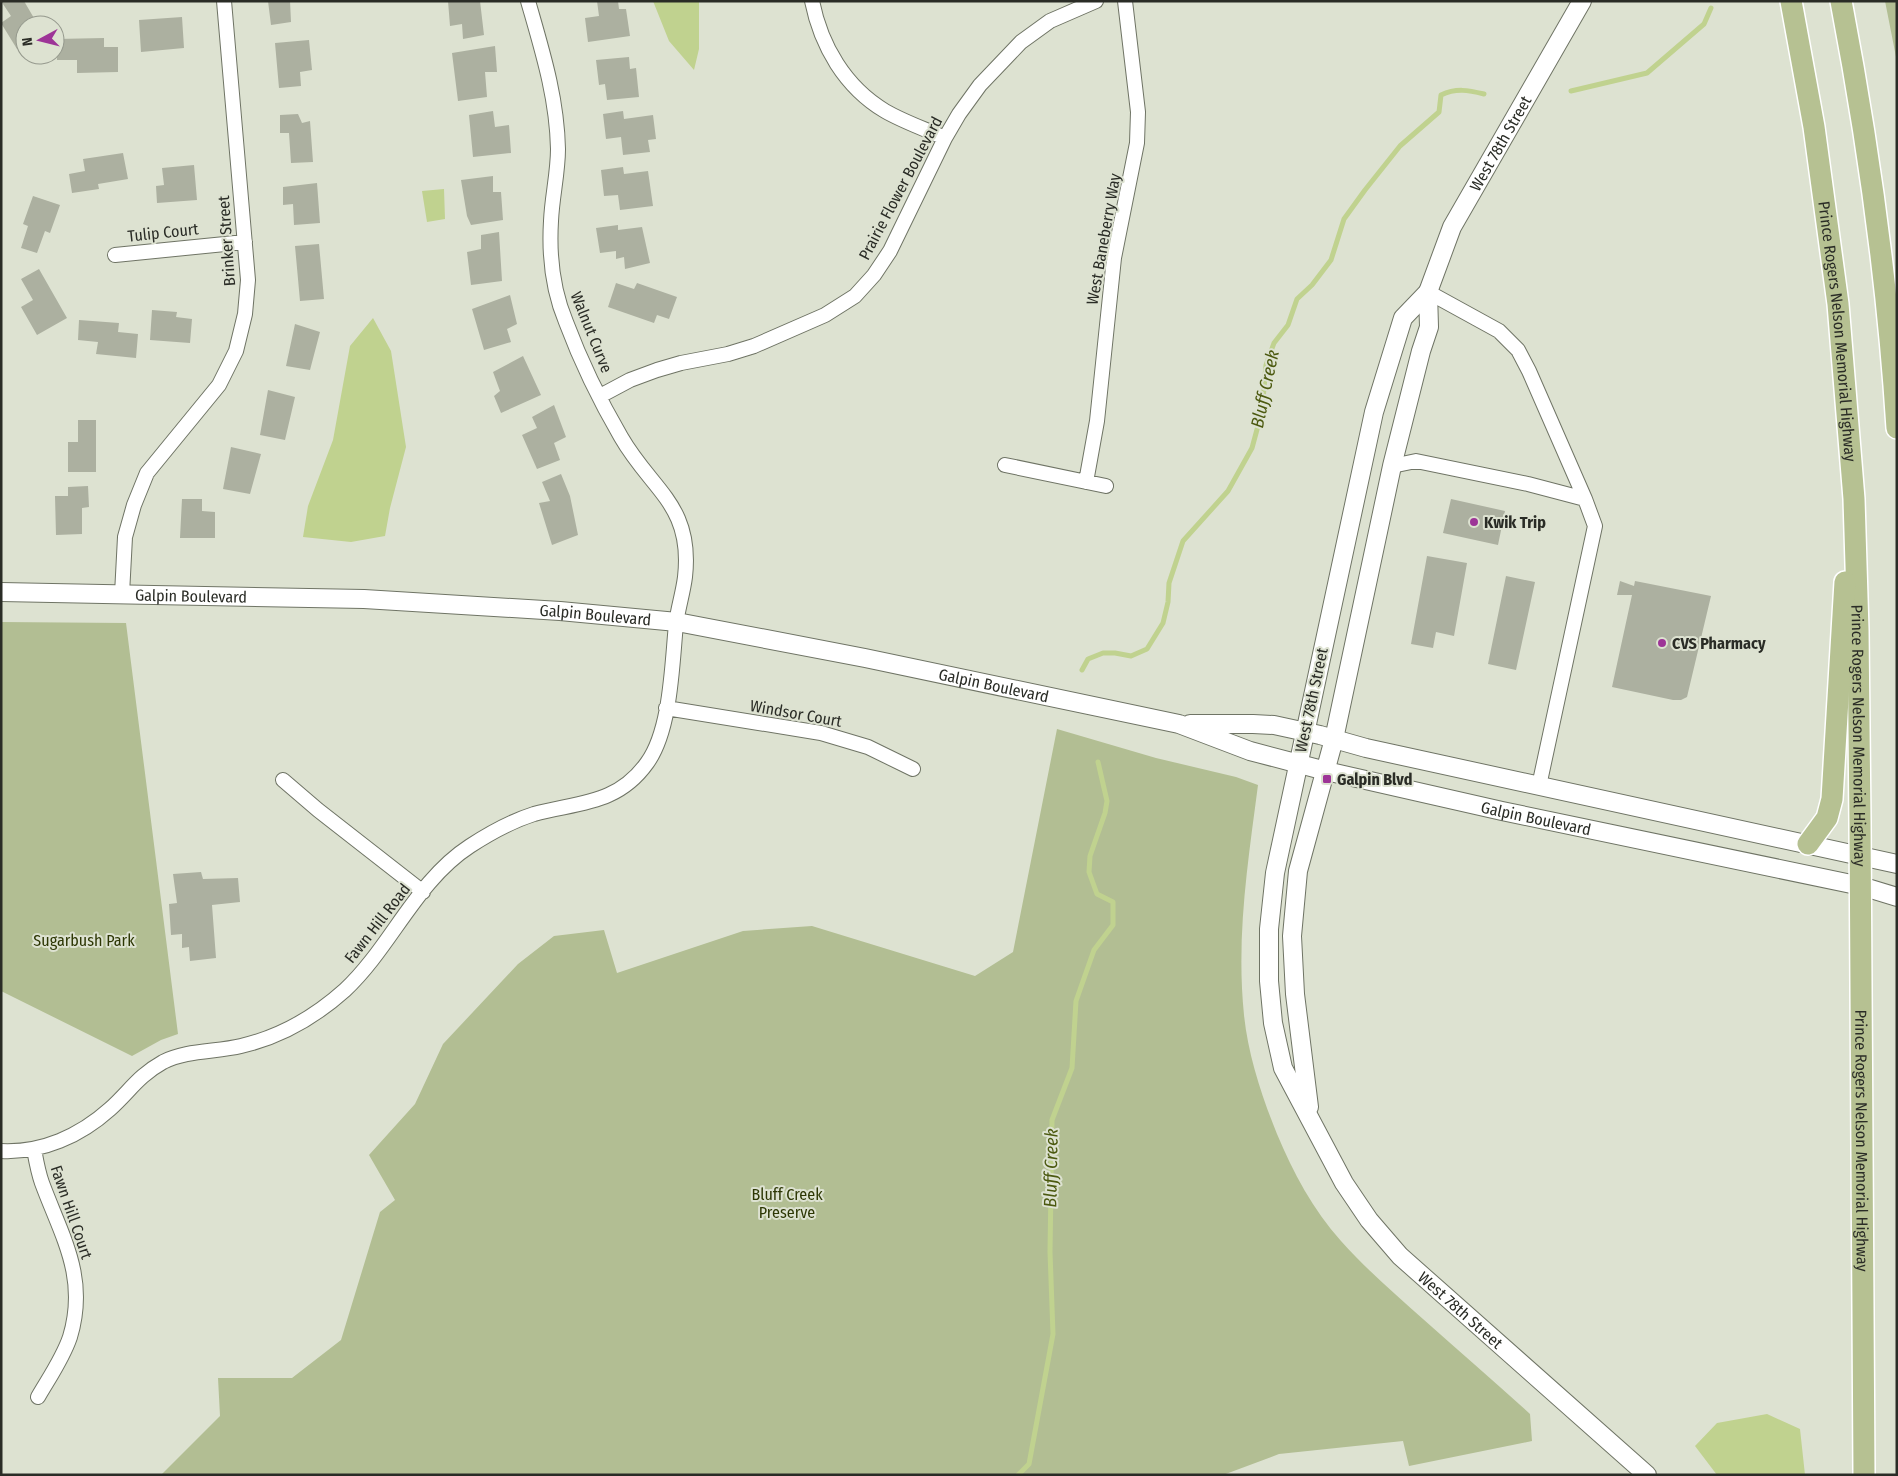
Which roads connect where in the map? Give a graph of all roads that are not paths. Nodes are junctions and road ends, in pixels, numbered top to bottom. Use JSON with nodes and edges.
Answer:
{"nodes":[{"id":1,"x":224,"y":1,"type":"edge"},
{"id":2,"x":528,"y":1,"type":"edge"},
{"id":3,"x":812,"y":1,"type":"edge"},
{"id":4,"x":1096,"y":1,"type":"edge"},
{"id":5,"x":1125,"y":1,"type":"edge"},
{"id":6,"x":1582,"y":1,"type":"edge"},
{"id":7,"x":1792,"y":1,"type":"edge"},
{"id":8,"x":1841,"y":1,"type":"edge"},
{"id":9,"x":945,"y":138,"type":"junction"},
{"id":10,"x":245,"y":242,"type":"junction"},
{"id":11,"x":115,"y":255,"type":"dead end"},
{"id":12,"x":1428,"y":292,"type":"junction"},
{"id":13,"x":600,"y":396,"type":"junction"},
{"id":14,"x":1897,"y":428,"type":"edge"},
{"id":15,"x":1005,"y":465,"type":"dead end"},
{"id":16,"x":1392,"y":466,"type":"junction"},
{"id":17,"x":1086,"y":482,"type":"junction"},
{"id":18,"x":1106,"y":486,"type":"dead end"},
{"id":19,"x":1585,"y":499,"type":"junction"},
{"id":20,"x":1854,"y":500,"type":"junction"},
{"id":21,"x":1,"y":592,"type":"edge"},
{"id":22,"x":122,"y":594,"type":"junction"},
{"id":23,"x":676,"y":622,"type":"junction"},
{"id":24,"x":666,"y":708,"type":"junction"},
{"id":25,"x":1179,"y":724,"type":"junction"},
{"id":26,"x":1304,"y":731,"type":"junction"},
{"id":27,"x":1334,"y":739,"type":"junction"},
{"id":28,"x":1298,"y":762,"type":"junction"},
{"id":29,"x":913,"y":769,"type":"dead end"},
{"id":30,"x":1326,"y":771,"type":"junction"},
{"id":31,"x":283,"y":780,"type":"dead end"},
{"id":32,"x":1539,"y":786,"type":"junction"},
{"id":33,"x":1808,"y":844,"type":"junction"},
{"id":34,"x":1860,"y":856,"type":"junction"},
{"id":35,"x":1897,"y":864,"type":"edge"},
{"id":36,"x":1861,"y":886,"type":"junction"},
{"id":37,"x":422,"y":892,"type":"junction"},
{"id":38,"x":1897,"y":897,"type":"edge"},
{"id":39,"x":1310,"y":1117,"type":"junction"},
{"id":40,"x":34,"y":1149,"type":"junction"},
{"id":41,"x":1,"y":1151,"type":"edge"},
{"id":42,"x":38,"y":1397,"type":"dead end"},
{"id":43,"x":1647,"y":1475,"type":"edge"},
{"id":44,"x":1864,"y":1475,"type":"edge"}],
"edges":[{"from":1,"to":10,"type":"street","name":"Brinker Street"},
{"from":2,"to":13,"type":"street","name":"Walnut Curve"},
{"from":3,"to":9,"type":"street"},
{"from":4,"to":9,"type":"street","name":"Prairie Flower Boulevard"},
{"from":5,"to":17,"type":"street","name":"West Baneberry Way"},
{"from":6,"to":12,"type":"street","name":"West 78th Street"},
{"from":7,"to":20,"type":"main road","name":"Prince Rogers Nelson Memorial Highway"},
{"from":8,"to":14,"type":"main road"},
{"from":9,"to":13,"type":"street","name":"Prairie Flower Boulevard"},
{"from":10,"to":11,"type":"street","name":"Tulip Court"},
{"from":10,"to":22,"type":"street","name":"Brinker Street"},
{"from":12,"to":16,"type":"street","name":"West 78th Street"},
{"from":12,"to":19,"type":"street"},
{"from":12,"to":26,"type":"street","name":"West 78th Street"},
{"from":13,"to":23,"type":"street","name":"Walnut Curve"},
{"from":15,"to":17,"type":"street"},
{"from":16,"to":19,"type":"street"},
{"from":16,"to":27,"type":"street","name":"West 78th Street"},
{"from":17,"to":18,"type":"street"},
{"from":19,"to":32,"type":"street"},
{"from":20,"to":33,"type":"main road"},
{"from":20,"to":34,"type":"main road","name":"Prince Rogers Nelson Memorial Highway"},
{"from":21,"to":22,"type":"street","name":"Galpin Boulevard"},
{"from":22,"to":23,"type":"street","name":"Galpin Boulevard"},
{"from":23,"to":24,"type":"street","name":"Fawn Hill Road"},
{"from":23,"to":25,"type":"street","name":"Galpin Boulevard"},
{"from":24,"to":29,"type":"street","name":"Windsor Court"},
{"from":24,"to":37,"type":"street","name":"Fawn Hill Road"},
{"from":25,"to":26,"type":"street","name":"Galpin Boulevard"},
{"from":25,"to":28,"type":"street","name":"Galpin Boulevard"},
{"from":26,"to":27,"type":"street","name":"Galpin Boulevard"},
{"from":26,"to":28,"type":"street","name":"West 78th Street"},
{"from":27,"to":30,"type":"street","name":"West 78th Street"},
{"from":27,"to":32,"type":"street","name":"Galpin Boulevard"},
{"from":28,"to":30,"type":"street","name":"Galpin Boulevard"},
{"from":28,"to":39,"type":"street","name":"West 78th Street"},
{"from":30,"to":36,"type":"street","name":"Galpin Boulevard"},
{"from":30,"to":39,"type":"street","name":"West 78th Street"},
{"from":31,"to":37,"type":"street"},
{"from":32,"to":33,"type":"street","name":"Galpin Boulevard"},
{"from":33,"to":34,"type":"street","name":"Galpin Boulevard"},
{"from":34,"to":35,"type":"street","name":"Galpin Boulevard"},
{"from":34,"to":36,"type":"main road","name":"Prince Rogers Nelson Memorial Highway"},
{"from":36,"to":38,"type":"street","name":"Galpin Boulevard"},
{"from":36,"to":44,"type":"main road","name":"Prince Rogers Nelson Memorial Highway"},
{"from":37,"to":40,"type":"street","name":"Fawn Hill Road"},
{"from":39,"to":43,"type":"street","name":"West 78th Street"},
{"from":40,"to":41,"type":"street","name":"Fawn Hill Road"},
{"from":40,"to":42,"type":"street","name":"Fawn Hill Court"}]}
